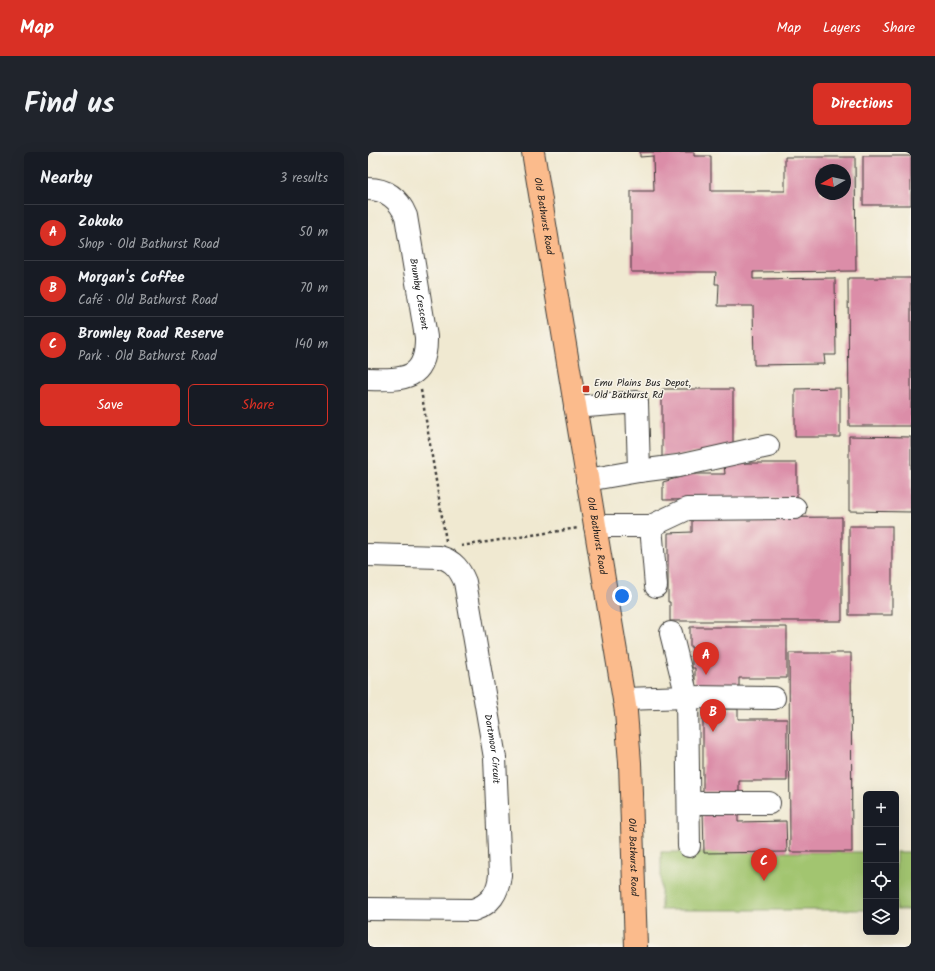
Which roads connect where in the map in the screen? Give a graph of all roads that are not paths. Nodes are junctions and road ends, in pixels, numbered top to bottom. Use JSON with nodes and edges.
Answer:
{"nodes":[{"id":1,"x":533,"y":152,"type":"edge"},
{"id":2,"x":368,"y":189,"type":"edge"},
{"id":3,"x":368,"y":379,"type":"edge"},
{"id":4,"x":575,"y":407,"type":"junction"},
{"id":5,"x":768,"y":446,"type":"dead end"},
{"id":6,"x":639,"y":471,"type":"junction"},
{"id":7,"x":587,"y":480,"type":"junction"},
{"id":8,"x":795,"y":508,"type":"dead end"},
{"id":9,"x":595,"y":526,"type":"junction"},
{"id":10,"x":651,"y":526,"type":"junction"},
{"id":11,"x":368,"y":555,"type":"edge"},
{"id":12,"x":656,"y":586,"type":"dead end"},
{"id":13,"x":671,"y":633,"type":"dead end"},
{"id":14,"x":687,"y":697,"type":"junction"},
{"id":15,"x":774,"y":698,"type":"dead end"},
{"id":16,"x":624,"y":699,"type":"junction"},
{"id":17,"x":688,"y":803,"type":"junction"},
{"id":18,"x":769,"y":803,"type":"dead end"},
{"id":19,"x":689,"y":846,"type":"dead end"},
{"id":20,"x":368,"y":909,"type":"edge"},
{"id":21,"x":636,"y":947,"type":"edge"}],
"edges":[{"from":1,"to":4,"type":"main road","name":"Old Bathurst Road"},
{"from":2,"to":3,"type":"street","name":"Brumby Crescent"},
{"from":4,"to":6,"type":"street"},
{"from":4,"to":7,"type":"main road","name":"Old Bathurst Road"},
{"from":5,"to":6,"type":"street"},
{"from":6,"to":7,"type":"street"},
{"from":7,"to":9,"type":"main road","name":"Old Bathurst Road"},
{"from":8,"to":10,"type":"street"},
{"from":9,"to":10,"type":"street"},
{"from":9,"to":16,"type":"main road","name":"Old Bathurst Road"},
{"from":10,"to":12,"type":"street"},
{"from":11,"to":20,"type":"street","name":"Dartmoor Circuit"},
{"from":13,"to":14,"type":"street"},
{"from":14,"to":15,"type":"street"},
{"from":14,"to":16,"type":"street"},
{"from":14,"to":17,"type":"street"},
{"from":16,"to":21,"type":"main road","name":"Old Bathurst Road"},
{"from":17,"to":18,"type":"street"},
{"from":17,"to":19,"type":"street"}]}
